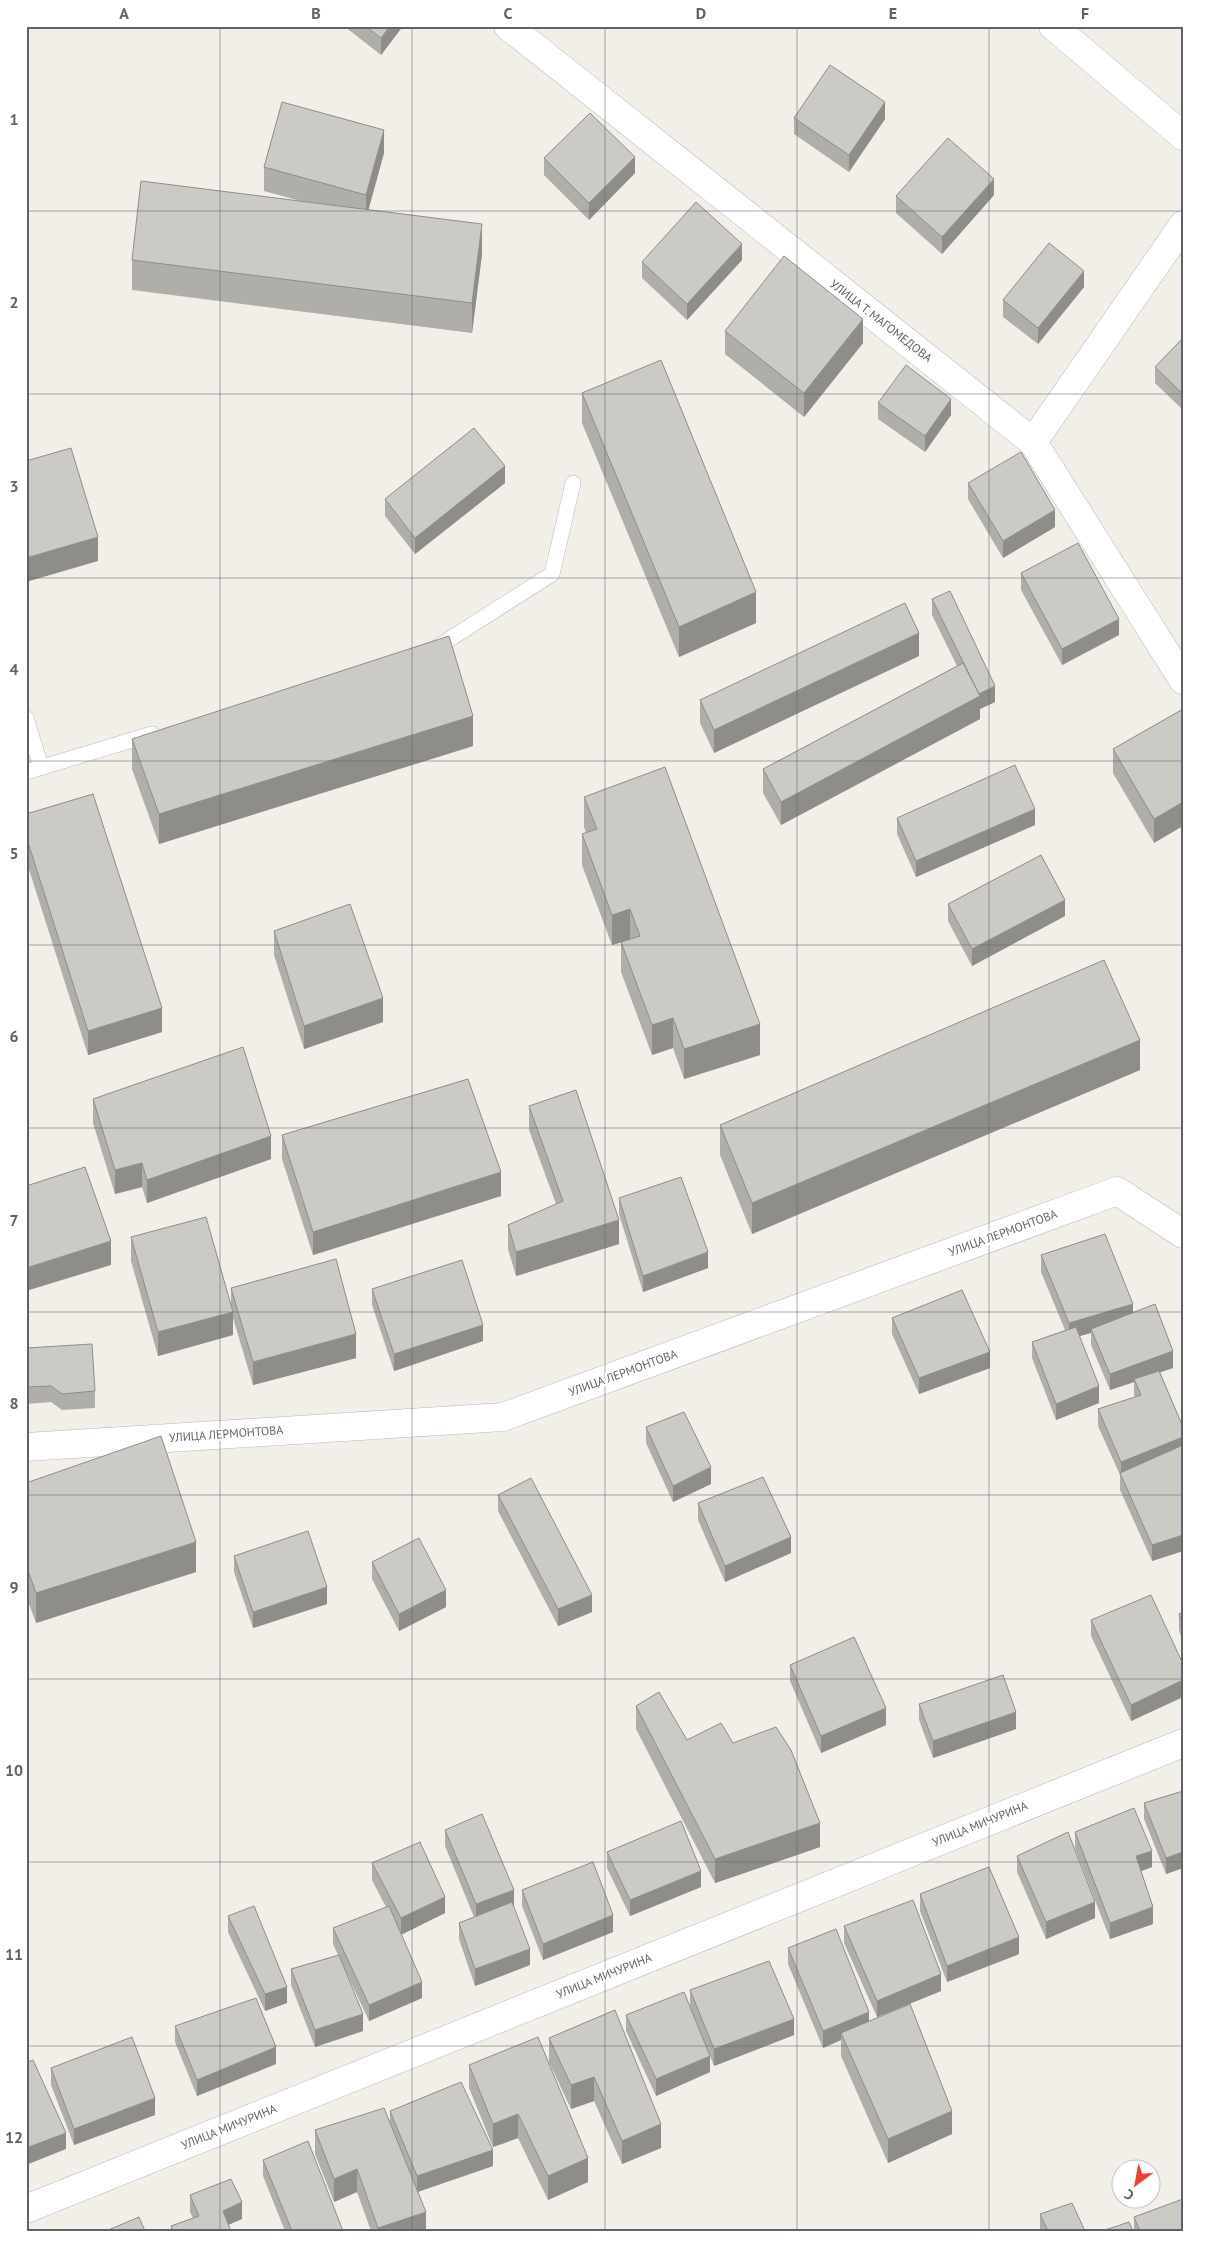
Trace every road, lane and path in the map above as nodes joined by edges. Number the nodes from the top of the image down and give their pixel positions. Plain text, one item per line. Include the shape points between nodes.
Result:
1 (508, 26) edge
2 (1053, 26) edge
3 (1183, 136) edge
4 (1183, 225) edge
5 (1033, 442) junction
6 (573, 484) dead end
7 (423, 656) edge
8 (1183, 680) edge
9 (26, 718) edge
10 (167, 730) edge
11 (33, 770) edge
12 (1183, 1234) edge
13 (26, 1447) edge
14 (1183, 1743) edge
15 (26, 2209) edge

1 - 5 street, УЛИЦА Т. МАГОМЕДОВА
2 - 3 street
4 - 5 street
5 - 8 street, УЛИЦА Т. МАГОМЕДОВА
6 - 7 lane via 552,574
9 - 11 lane
10 - 11 lane
12 - 13 street, УЛИЦА ЛЕРМОНТОВА via 1117,1191 503,1417
14 - 15 street, УЛИЦА МИЧУРИНА

